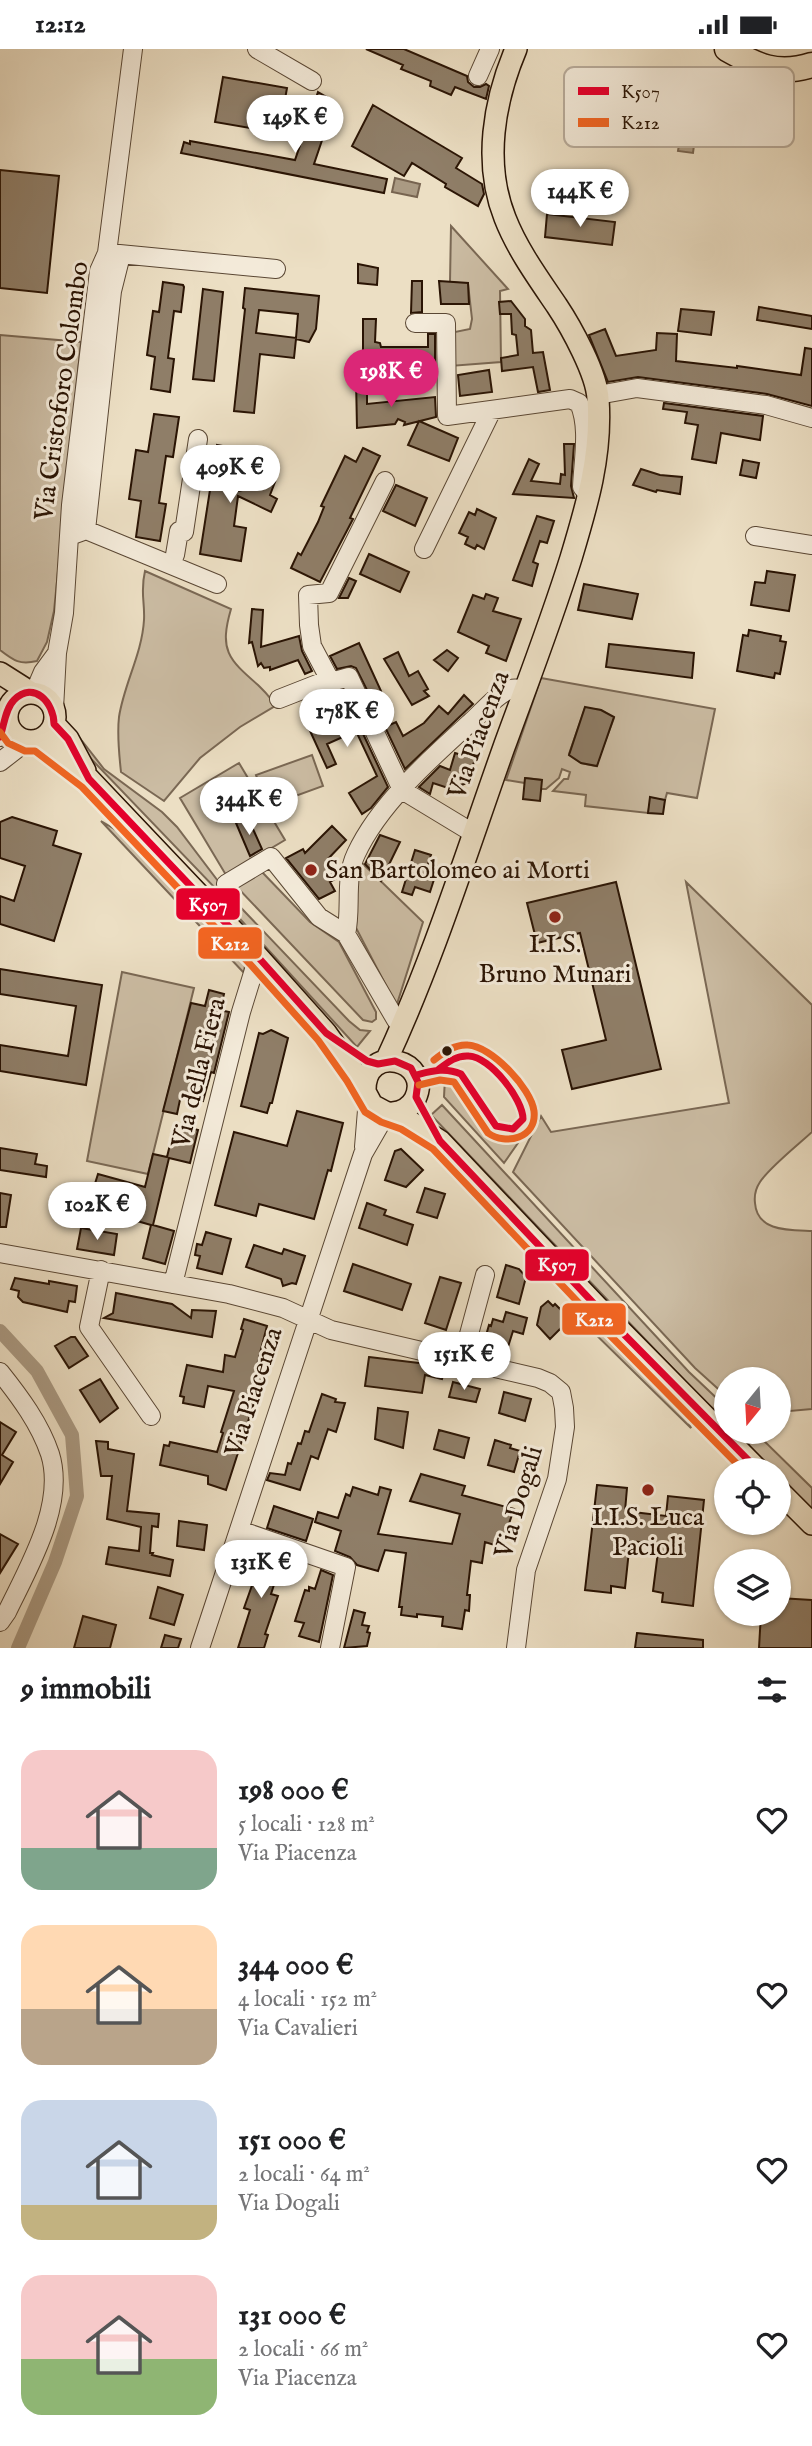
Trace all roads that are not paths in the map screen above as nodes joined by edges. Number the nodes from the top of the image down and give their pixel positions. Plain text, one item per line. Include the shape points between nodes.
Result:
1 (133, 49) edge
2 (257, 49) edge
3 (490, 49) edge
4 (516, 49) edge
5 (727, 49) edge
6 (812, 65) edge
7 (765, 67) edge
8 (794, 69) edge
9 (478, 76) dead end
10 (312, 81) dead end
11 (114, 254) junction
12 (276, 269) dead end
13 (415, 323) dead end
14 (598, 395) junction
15 (492, 410) junction
16 (812, 418) edge
17 (198, 439) dead end
18 (385, 481) dead end
19 (590, 495) junction
20 (86, 530) junction
21 (755, 536) dead end
22 (68, 537) junction
23 (812, 545) edge
24 (424, 549) dead end
25 (175, 555) dead end
26 (217, 584) dead end
27 (57, 653) junction
28 (0, 673) edge
29 (330, 679) junction
30 (524, 690) junction
31 (32, 693) junction
32 (279, 699) dead end
33 (4, 716) edge
34 (54, 717) junction
35 (32, 741) junction
36 (0, 762) edge
37 (89, 779) junction
38 (402, 790) junction
39 (473, 833) junction
40 (226, 884) dead end
41 (346, 934) junction
42 (258, 957) junction
43 (416, 993) junction
44 (402, 1024) junction
45 (326, 1033) junction
46 (382, 1062) junction
47 (411, 1068) junction
48 (367, 1095) junction
49 (416, 1097) junction
50 (393, 1113) junction
51 (440, 1141) junction
52 (363, 1154) junction
53 (0, 1253) edge
54 (101, 1270) junction
55 (485, 1275) dead end
56 (173, 1284) junction
57 (307, 1319) junction
58 (462, 1360) junction
59 (0, 1372) edge
60 (151, 1416) dead end
61 (746, 1458) edge
62 (791, 1502) edge
63 (812, 1524) edge
64 (239, 1530) junction
65 (0, 1622) edge
66 (200, 1648) edge
67 (330, 1648) edge
68 (516, 1648) edge

1 - 11 street, Via Cristoforo Colombo
2 - 10 street
3 - 9 street
4 - 14 main road, Via Piacenza via 504,78 493,129 497,194 521,250 575,333
5 - 7 highway
6 - 8 highway
11 - 12 street, Via Cristoforo Colombo
11 - 20 street, Via Cristoforo Colombo
11 - 22 street, Via Cristoforo Colombo via 99,271
13 - 15 street via 446,323 447,416
14 - 16 street via 637,388 766,405
14 - 19 main road, Via Piacenza via 599,439
15 - 19 street via 570,399 579,403 584,427 582,487
15 - 24 street
17 - 25 street via 184,532 179,531
18 - 29 street via 330,593 308,595 312,646
19 - 30 main road, Via Piacenza
20 - 22 street, Via Cristoforo Colombo
20 - 26 street, Via Cristoforo Colombo
21 - 23 street
22 - 27 street, Via Cristoforo Colombo
27 - 31 street, Via Cristoforo Colombo
27 - 34 street, Via Cristoforo Colombo
28 - 31 main road
29 - 32 street
29 - 38 street via 349,677
30 - 38 street via 509,689
30 - 39 main road, Via Piacenza
31 - 33 main road via 16,697
31 - 34 main road via 44,697
33 - 35 main road via 14,735
34 - 35 main road via 48,734
34 - 37 main road
35 - 36 street
35 - 37 main road
37 - 42 main road
38 - 39 street
38 - 41 street via 368,831 354,857
39 - 43 main road, Via Piacenza
40 - 41 street via 271,857 319,917
41 - 44 street
42 - 45 main road
42 - 56 street, Via della Fiera
43 - 44 main road, Via Piacenza
43 - 47 main road, Via Piacenza via 408,1046
44 - 46 main road, Via Piacenza
45 - 46 main road via 361,1058
45 - 48 main road
46 - 47 main road
46 - 48 main road via 367,1077
47 - 49 main road via 418,1082
48 - 50 main road via 378,1109
48 - 52 street, Via Piacenza
49 - 50 main road via 407,1108
49 - 51 main road
50 - 51 main road
50 - 52 street, Via Piacenza via 382,1121
51 - 61 main road
52 - 57 street, Via Piacenza
53 - 54 street, Via Dogali
54 - 56 street, Via Dogali
54 - 60 street via 89,1327
55 - 58 street
56 - 57 street, Via Dogali via 284,1307
57 - 58 street, Via Dogali via 331,1331
57 - 64 street, Via Piacenza
58 - 68 street, Via Dogali via 538,1378 561,1392 561,1459 526,1570
59 - 65 street via 36,1423 51,1456 53,1479 50,1511 38,1545
62 - 63 main road
64 - 66 street, Via Piacenza
64 - 67 street via 346,1567

